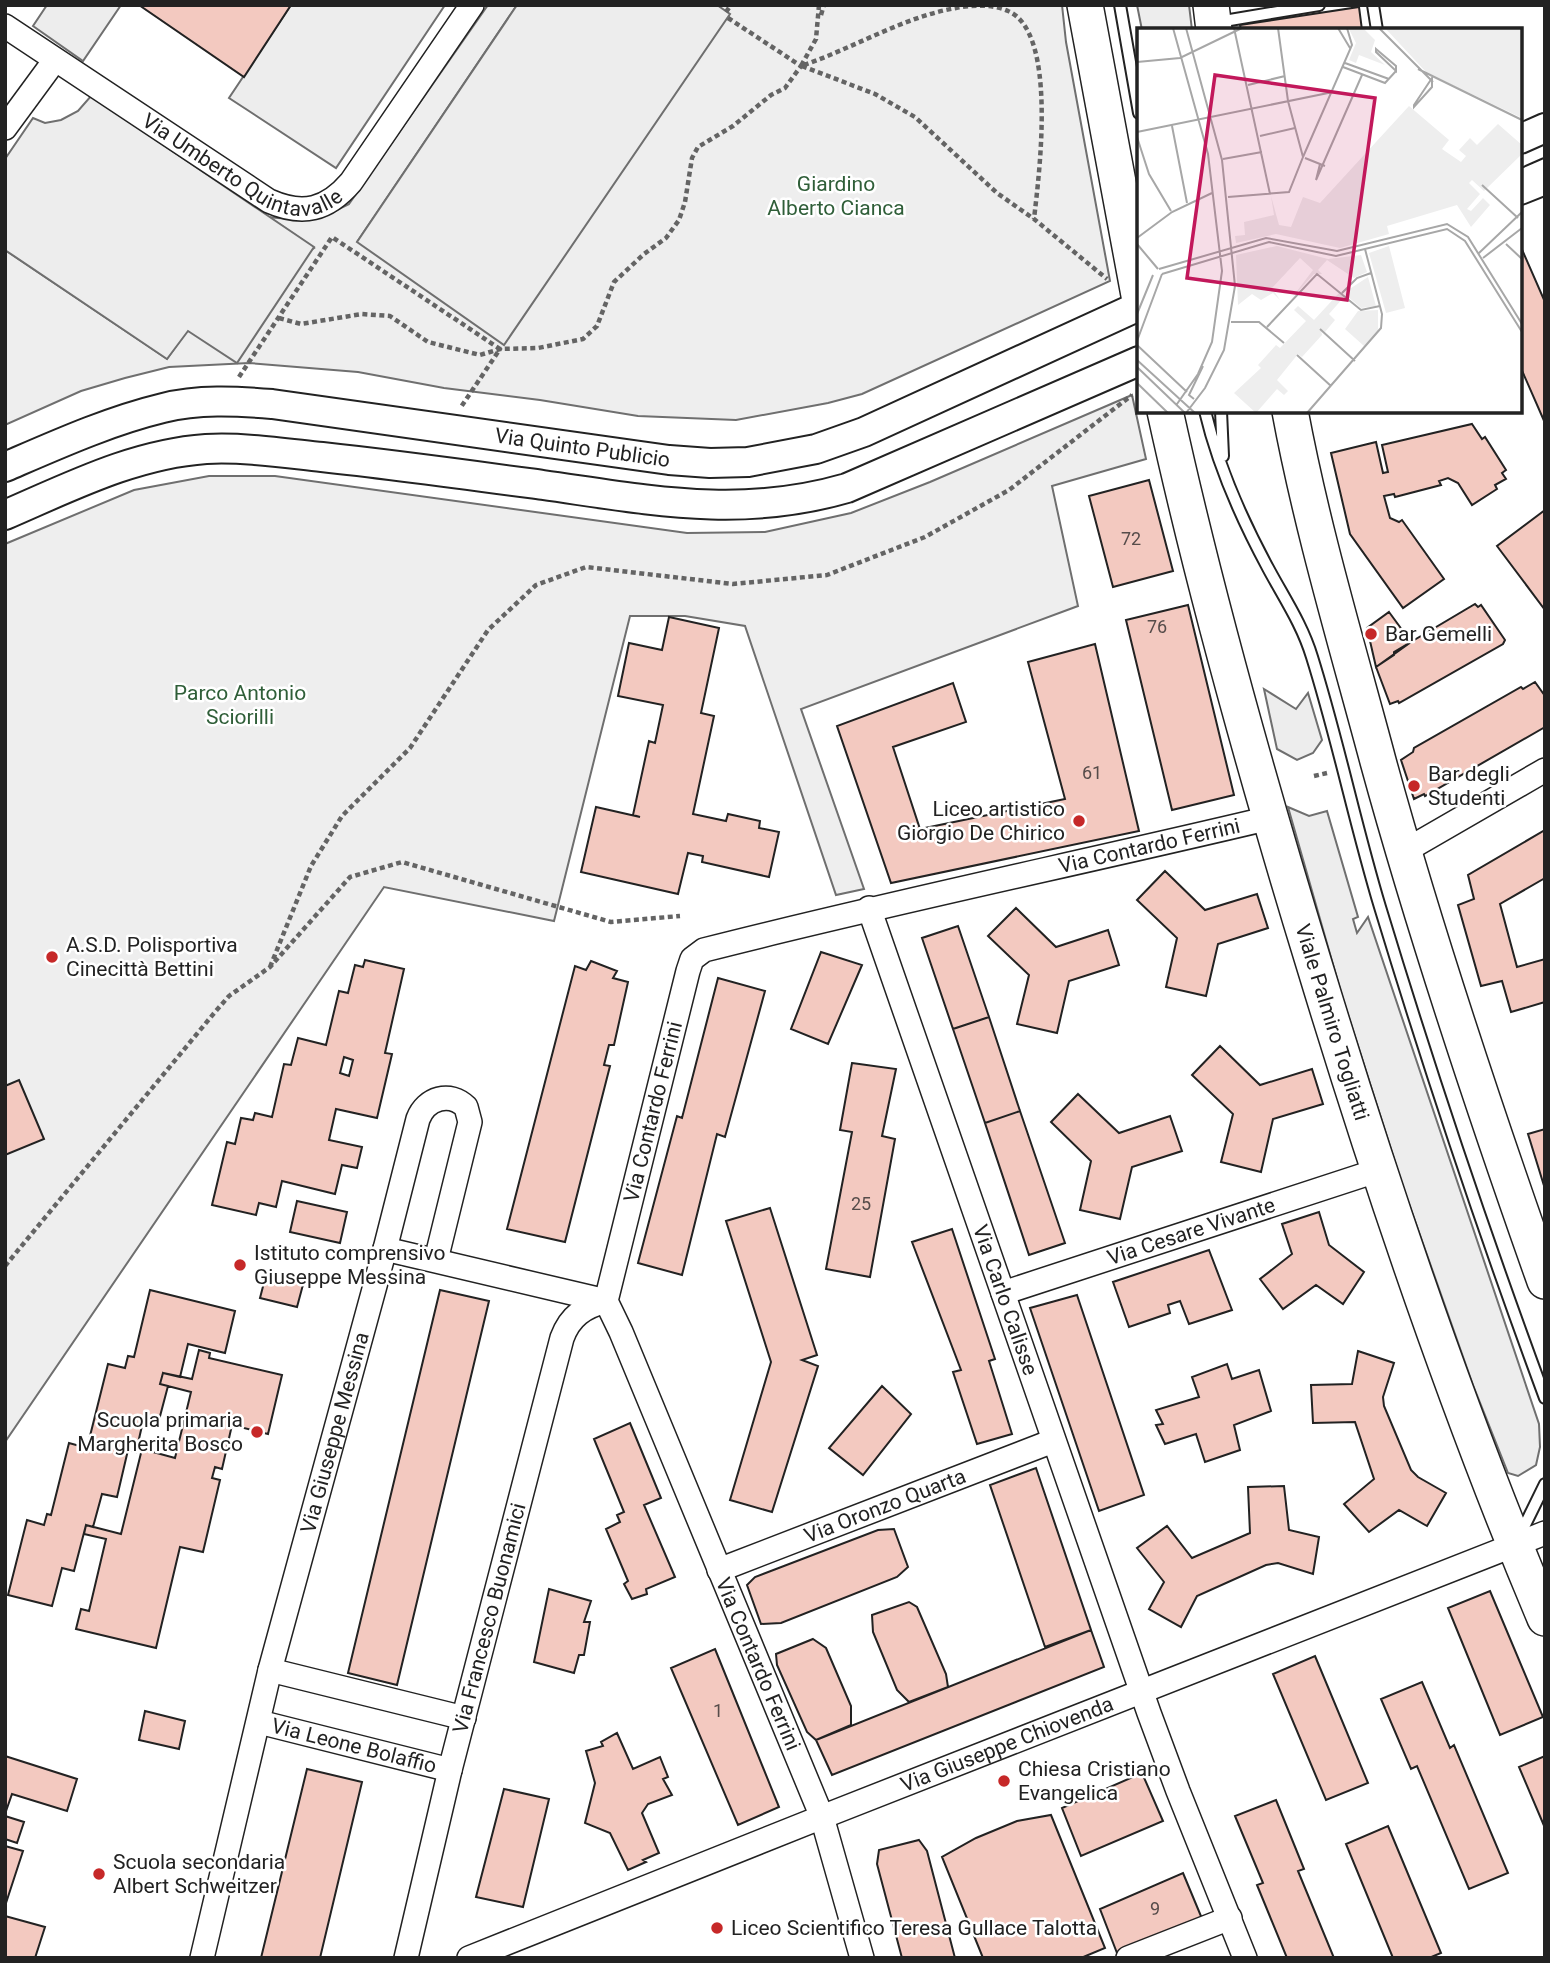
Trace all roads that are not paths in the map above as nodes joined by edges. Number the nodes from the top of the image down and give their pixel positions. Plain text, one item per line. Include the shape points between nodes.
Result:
1 (472, 5) edge
2 (1085, 5) edge
3 (1120, 5) edge
4 (1319, 5) edge
5 (1373, 5) edge
6 (1213, 19) edge
7 (5, 26) edge
8 (1377, 28) edge
9 (55, 60) junction
10 (1137, 102) edge
11 (5, 128) edge
12 (1545, 128) edge
13 (1522, 138) edge
14 (1545, 164) edge
15 (1522, 174) edge
16 (1545, 180) edge
17 (1522, 189) edge
18 (1126, 289) edge
19 (1137, 307) edge
20 (1137, 361) edge
21 (1165, 413) edge
22 (1206, 413) edge
23 (1221, 413) edge
24 (1290, 413) edge
25 (5, 467) edge
26 (1225, 473) junction
27 (5, 515) edge
28 (1545, 771) edge
29 (1270, 818) junction
30 (1403, 852) junction
31 (869, 908) junction
32 (1378, 1170) junction
33 (385, 1249) junction
34 (436, 1260) junction
35 (1545, 1281) edge
36 (1003, 1293) junction
37 (606, 1301) junction
38 (1545, 1398) edge
39 (1053, 1441) junction
40 (1545, 1484) edge
41 (1529, 1540) edge
42 (719, 1570) junction
43 (1545, 1618) edge
44 (271, 1670) junction
45 (1141, 1691) junction
46 (464, 1718) junction
47 (259, 1722) junction
48 (450, 1770) junction
49 (822, 1816) junction
50 (1230, 1918) junction
51 (202, 1958) edge
52 (406, 1958) edge
53 (469, 1958) edge
54 (862, 1958) edge
55 (1128, 1958) edge
56 (1245, 1958) edge

1 - 9 street, Via Umberto Quintavalle via 351,182 330,202 306,210 269,201
2 - 18 main road
3 - 10 lane
4 - 6 lane
5 - 8 lane
7 - 9 street, Via Umberto Quintavalle
9 - 11 street
12 - 13 street
14 - 15 lane
16 - 17 street
19 - 25 street, Via Quinto Publicio via 864,432 772,459 729,463 669,460 272,404 213,402 140,414
20 - 27 street, Via Quinto Publicio via 847,488 790,502 710,506 352,460 207,449 138,462
21 - 29 main road, Viale Palmiro Togliatti
22 - 26 lane
23 - 26 lane
24 - 30 main road via 1346,646
26 - 38 lane via 1240,515 1301,626 1312,656 1405,990
28 - 30 street
29 - 31 street, Via Contardo Ferrini
29 - 32 main road, Viale Palmiro Togliatti
30 - 35 main road
31 - 36 street, Via Carlo Calisse
31 - 37 street, Via Contardo Ferrini via 704,950 692,959
32 - 36 street, Via Cesare Vivante
32 - 41 main road, Viale Palmiro Togliatti via 1444,1358
33 - 34 street
33 - 34 street, Via Giuseppe Messina via 420,1112 435,1100 452,1099 466,1107 470,1122
33 - 44 street, Via Giuseppe Messina
34 - 37 street
36 - 39 street, Via Carlo Calisse
37 - 42 street, Via Contardo Ferrini
37 - 46 street, Via Francesco Buonamici via 575,1316 562,1338
39 - 42 street, Via Oronzo Quarta
39 - 45 street, Via Carlo Calisse
40 - 41 lane
41 - 43 main road, Viale Palmiro Togliatti
41 - 45 street, Via Giuseppe Chiovenda
42 - 49 street, Via Contardo Ferrini
44 - 46 street
44 - 47 street, Via Giuseppe Messina
45 - 49 street, Via Giuseppe Chiovenda
45 - 50 street, Via Carlo Calisse
46 - 48 street, Via Francesco Buonamici
47 - 48 street, Via Leone Bolaffio
47 - 51 street, Via Giuseppe Messina
48 - 52 street, Via Francesco Buonamici
49 - 53 street, Via Giuseppe Chiovenda
49 - 54 street, Via Contardo Ferrini
50 - 55 street
50 - 56 street, Via Carlo Calisse

